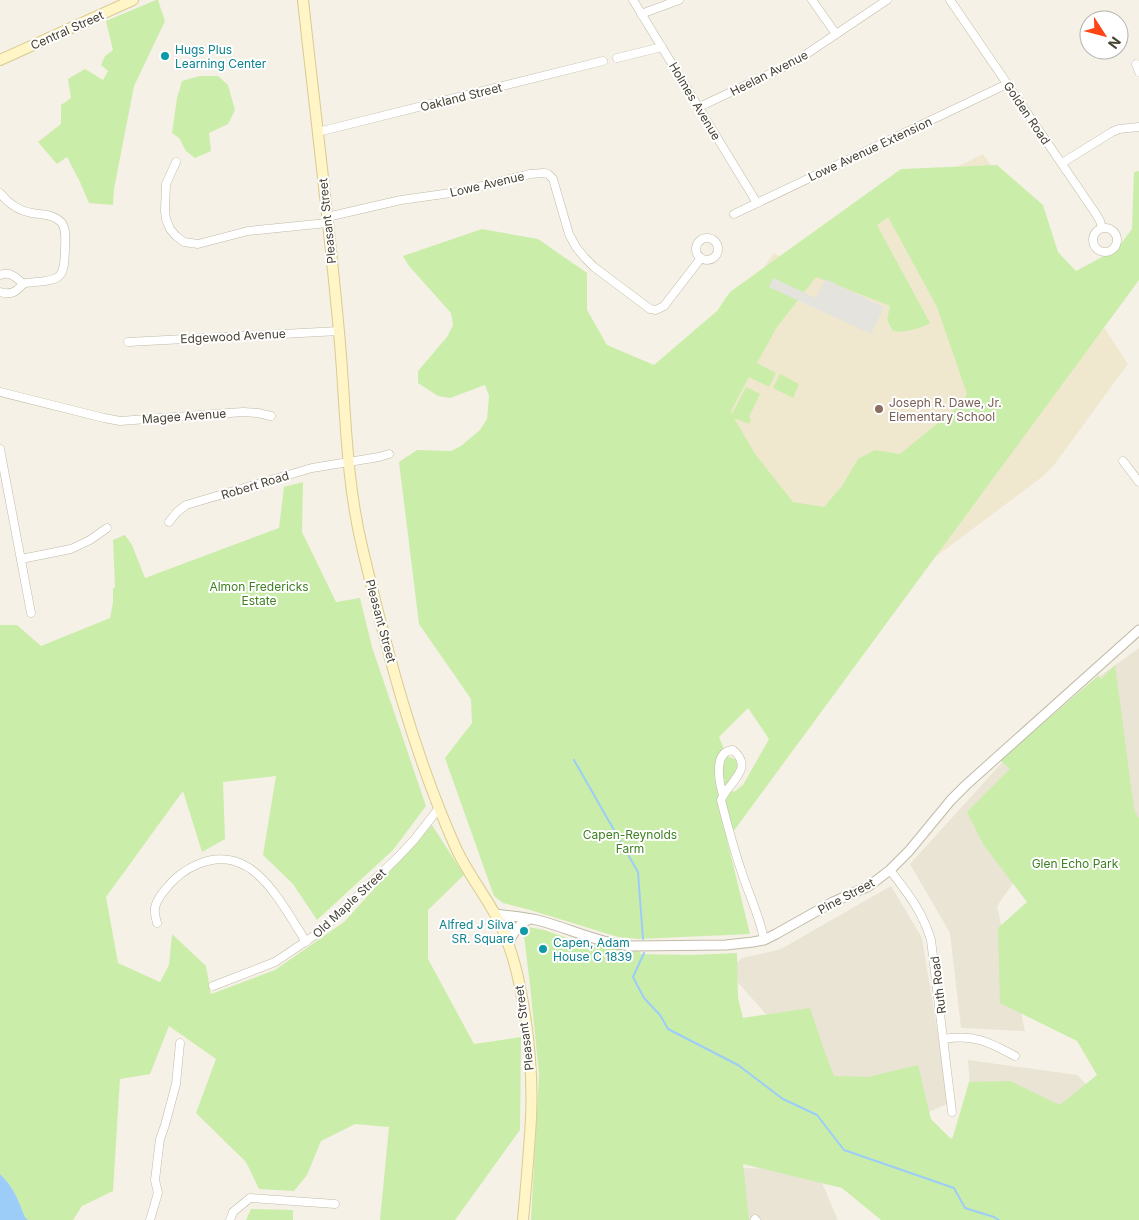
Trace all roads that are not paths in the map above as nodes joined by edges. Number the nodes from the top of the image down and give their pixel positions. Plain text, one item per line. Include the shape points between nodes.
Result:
1 (133, 0) edge
2 (303, 0) edge
3 (633, 0) edge
4 (679, 0) edge
5 (812, 0) edge
6 (887, 0) edge
7 (950, 0) edge
8 (642, 14) junction
9 (836, 34) junction
10 (662, 46) junction
11 (617, 58) dead end
12 (0, 60) edge
13 (604, 61) dead end
14 (1136, 64) dead end
15 (1139, 72) edge
16 (1007, 84) junction
17 (699, 107) junction
18 (1139, 127) edge
19 (318, 132) junction
20 (176, 162) dead end
21 (1062, 163) junction
22 (0, 193) edge
23 (757, 202) junction
24 (734, 214) dead end
25 (327, 220) junction
26 (1102, 228) dead end
27 (702, 258) dead end
28 (0, 275) edge
29 (24, 284) junction
30 (0, 292) edge
31 (339, 331) junction
32 (128, 342) dead end
33 (0, 392) edge
34 (272, 416) dead end
35 (0, 449) edge
36 (390, 454) dead end
37 (1123, 461) dead end
38 (348, 462) junction
39 (1139, 482) edge
40 (169, 522) dead end
41 (107, 528) dead end
42 (21, 559) junction
43 (31, 613) dead end
44 (1139, 630) edge
45 (723, 795) junction
46 (439, 808) junction
47 (890, 870) junction
48 (495, 914) junction
49 (529, 919) junction
50 (157, 923) dead end
51 (764, 940) junction
52 (306, 942) junction
53 (508, 945) junction
54 (213, 986) dead end
55 (944, 1039) junction
56 (180, 1043) dead end
57 (1015, 1056) dead end
58 (952, 1112) dead end
59 (335, 1204) dead end
60 (150, 1220) edge
61 (230, 1220) edge
62 (523, 1220) edge

1 - 12 main road, Central Street
2 - 19 main road, Pleasant Street
3 - 8 street, Holmes Avenue
4 - 8 street
5 - 9 street
6 - 9 street, Heelan Avenue
7 - 16 street, Golden Road
8 - 10 street, Holmes Avenue
9 - 17 street, Heelan Avenue via 793,63
10 - 11 street
10 - 17 street, Holmes Avenue
13 - 19 street, Oakland Street
14 - 15 street
16 - 21 street, Golden Road
16 - 23 street, Lowe Avenue Extension
17 - 23 street, Holmes Avenue
18 - 21 street via 1112,132
19 - 25 main road, Pleasant Street
20 - 25 street via 166,184 165,212 170,229 184,242 198,244 248,231
21 - 26 street, Golden Road via 1099,218
22 - 29 street via 10,204 56,218 65,228 62,272 56,278
23 - 24 street, Lowe Avenue Extension
25 - 27 street, Lowe Avenue via 401,200 458,192 540,173 548,174 555,182 569,234 580,254 650,309 664,306
25 - 31 main road, Pleasant Street
28 - 29 street via 10,274
29 - 30 street via 13,292
31 - 32 street, Edgewood Avenue
31 - 38 main road, Pleasant Street
33 - 34 street, Magee Avenue via 112,420 242,412
35 - 42 street
36 - 38 street, Robert Road
37 - 39 street
38 - 40 street, Robert Road via 312,468 186,505
38 - 46 main road, Pleasant Street via 355,516 386,642 401,698
41 - 42 street via 71,549
42 - 43 street
44 - 47 street, Pine Street via 966,785
45 - 45 street via 719,764 724,753 732,750 742,760 742,765
45 - 51 street via 721,800 729,833
46 - 48 main road, Pleasant Street via 456,848
46 - 52 street, Old Maple Street via 398,857
47 - 51 street, Pine Street via 869,886
47 - 55 street, Ruth Road via 920,912 932,940
48 - 49 street, Pine Street
48 - 53 main road, Pleasant Street
49 - 51 street, Pine Street via 618,945 726,945
49 - 53 street via 515,930
50 - 52 street via 156,902 178,876 207,861 231,860 250,868 268,884
52 - 54 street, Old Maple Street via 275,962
53 - 62 main road, Pleasant Street via 525,1014 530,1078 531,1118
55 - 57 street via 970,1037
55 - 58 street, Ruth Road
56 - 60 street via 176,1084 160,1139 155,1180 158,1193
59 - 61 street via 250,1198 233,1212

